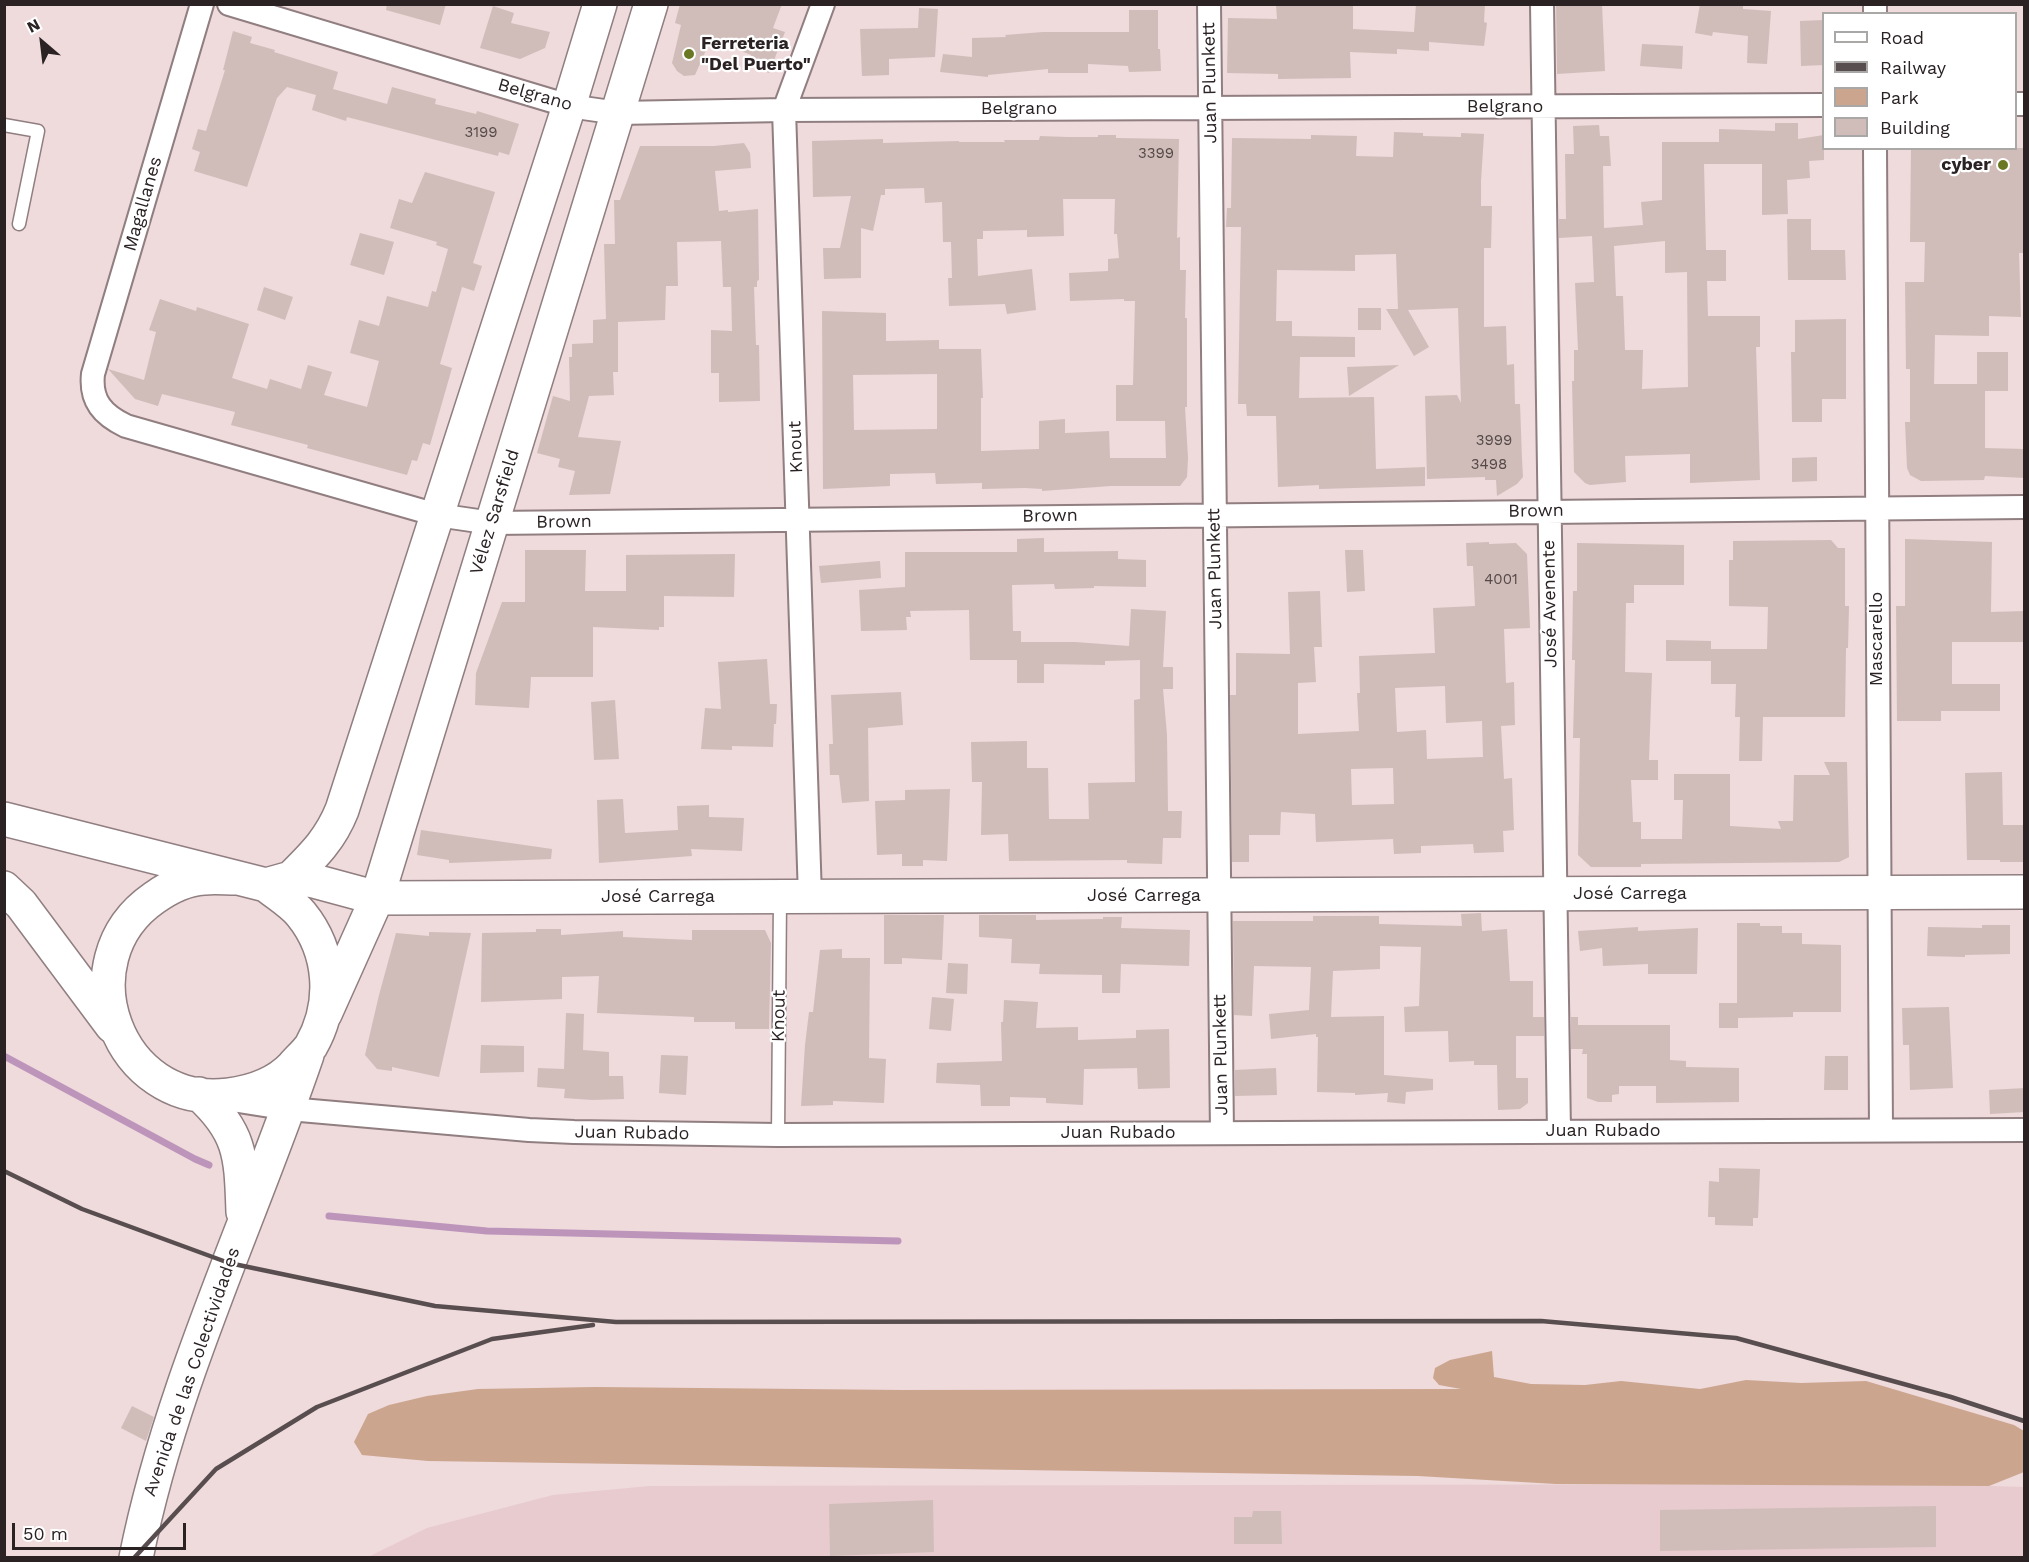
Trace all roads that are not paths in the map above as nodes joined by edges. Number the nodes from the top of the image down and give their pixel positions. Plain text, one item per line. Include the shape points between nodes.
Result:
1 (202, 4) edge
2 (229, 4) edge
3 (600, 4) edge
4 (651, 4) edge
5 (823, 4) edge
6 (1209, 4) edge
7 (1542, 4) edge
8 (1822, 105) edge
9 (569, 106) junction
10 (1543, 106) junction
11 (1210, 108) junction
12 (784, 110) junction
13 (618, 113) junction
14 (4, 125) edge
15 (1875, 150) edge
16 (19, 224) dead end
17 (97, 403) joint
18 (2025, 507) edge
19 (1877, 508) junction
20 (1548, 511) junction
21 (437, 515) junction
22 (1214, 515) junction
23 (798, 519) junction
24 (492, 524) junction
25 (4, 819) edge
26 (264, 880) junction
27 (4, 888) edge
28 (2025, 892) edge
29 (1879, 893) junction
30 (1554, 894) junction
31 (1218, 895) junction
32 (795, 897) junction
33 (377, 898) junction
34 (325, 1014) junction
35 (116, 1031) junction
36 (310, 1047) junction
37 (206, 1096) junction
38 (289, 1109) junction
39 (1881, 1130) junction
40 (2025, 1130) edge
41 (1559, 1132) junction
42 (1222, 1133) junction
43 (778, 1135) junction
44 (243, 1223) junction
45 (136, 1557) edge

1 - 17 street, Magallanes via 93,374
2 - 9 street, Belgrano
3 - 9 main road
4 - 13 main road, Vélez Sarsfield
5 - 12 street, Knout
6 - 11 street, Juan Plunkett
7 - 10 street, José Avenente
8 - 10 street, Belgrano
9 - 13 street, Belgrano
9 - 21 main road
10 - 11 street, Belgrano
10 - 20 street, José Avenente
11 - 12 street, Belgrano
11 - 22 street, Juan Plunkett
12 - 13 street, Belgrano
12 - 23 street, Knout
13 - 24 main road, Vélez Sarsfield
14 - 16 lane via 38,131
15 - 19 street, Mascarello
17 - 21 street, Brown via 107,416 126,426
18 - 19 street, Brown
19 - 20 street, Brown
19 - 29 street, Mascarello
20 - 22 street, Brown
20 - 30 street, José Avenente
21 - 24 street, Brown
21 - 26 main road via 334,829 324,845
22 - 23 street, Brown
22 - 31 street, Juan Plunkett
23 - 24 street, Brown
23 - 32 street, Knout
24 - 33 main road, Vélez Sarsfield
25 - 26 main road
26 - 33 main road, José Carrega via 326,884
26 - 34 main road via 301,913 320,943 328,978
26 - 35 main road via 202,878 170,887 142,906 121,933 110,965 108,998
27 - 35 main road via 21,904
28 - 29 main road, José Carrega
29 - 30 main road, José Carrega
29 - 39 street, Mascarello
30 - 31 main road, José Carrega
30 - 41 street, José Avenente
31 - 32 main road, José Carrega
31 - 42 street, Juan Plunkett
32 - 33 main road, José Carrega
32 - 43 lane, Knout
33 - 34 main road, Vélez Sarsfield
34 - 36 main road, Vélez Sarsfield
35 - 37 main road via 134,1059 156,1079 183,1092
36 - 37 main road via 284,1075 250,1092
36 - 38 main road
37 - 38 street, Juan Rubado
37 - 44 main road via 233,1135 242,1168
38 - 43 street, Juan Rubado via 563,1132
38 - 44 main road, Avenida de las Colectividades
39 - 40 street, Juan Rubado
39 - 41 street, Juan Rubado
41 - 42 street, Juan Rubado
42 - 43 street, Juan Rubado
44 - 45 main road, Avenida de las Colectividades via 171,1423 145,1509

